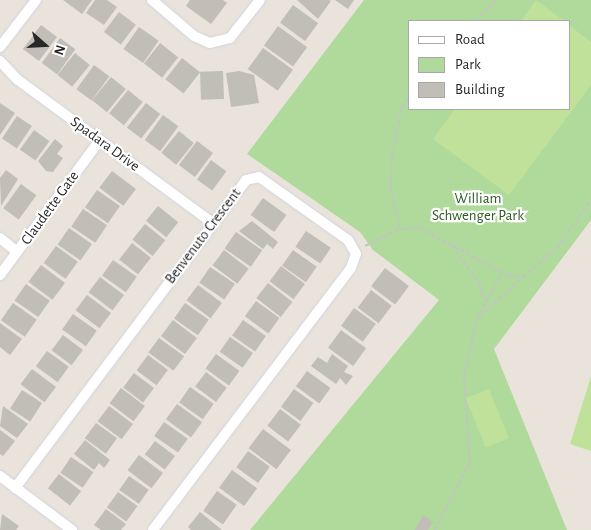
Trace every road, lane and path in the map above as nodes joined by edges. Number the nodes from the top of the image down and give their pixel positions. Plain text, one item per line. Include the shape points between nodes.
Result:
1 (36, 0) edge
2 (152, 0) edge
3 (260, 0) edge
4 (497, 0) edge
5 (477, 20) edge
6 (0, 47) edge
7 (0, 61) edge
8 (408, 98) edge
9 (100, 140) junction
10 (591, 200) edge
11 (213, 223) junction
12 (400, 229) junction
13 (0, 238) edge
14 (450, 243) junction
15 (17, 252) junction
16 (356, 254) junction
17 (502, 272) junction
18 (0, 275) edge
19 (523, 277) junction
20 (485, 303) junction
21 (477, 319) junction
22 (0, 476) edge
23 (15, 488) junction
24 (72, 530) edge
25 (153, 530) edge
26 (435, 530) edge

1 - 6 street
2 - 3 street via 194,36 210,43 230,38
4 - 5 path
7 - 9 street, Spadara Drive via 18,80
8 - 12 path via 402,107 392,156 390,186
9 - 11 street, Spadara Drive
9 - 15 street, Claudette Gate
10 - 19 path via 557,248
11 - 16 street, Benvenuto Crescent via 246,180 259,177 348,240
11 - 23 street, Benvenuto Crescent
12 - 14 path via 420,228
12 - 16 path
13 - 15 street
14 - 17 path
14 - 20 path via 479,283
15 - 18 street, Claudette Gate
16 - 25 street via 351,268
17 - 19 path
17 - 20 path
19 - 21 path
20 - 21 path
21 - 26 path via 462,396 470,462
22 - 23 street
23 - 24 street

